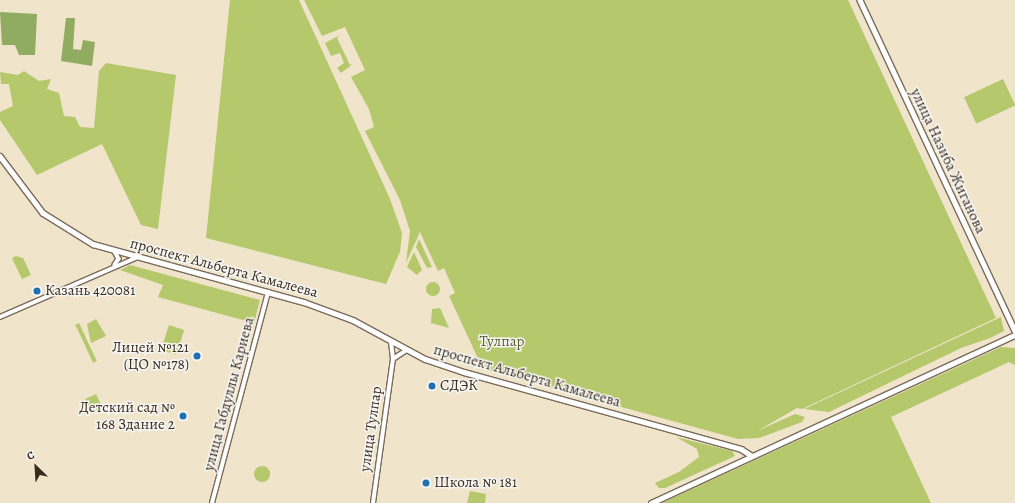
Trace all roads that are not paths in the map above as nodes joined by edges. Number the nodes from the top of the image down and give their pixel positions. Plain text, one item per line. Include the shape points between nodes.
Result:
1 (860, 0) edge
2 (0, 156) edge
3 (114, 250) junction
4 (138, 257) junction
5 (110, 268) junction
6 (268, 292) junction
7 (0, 318) edge
8 (1015, 331) edge
9 (1015, 335) edge
10 (391, 342) junction
11 (407, 350) junction
12 (393, 359) junction
13 (752, 456) junction
14 (212, 503) edge
15 (373, 503) edge
16 (650, 503) edge

1 - 8 main road, улица Назиба Жиганова
2 - 3 main road, проспект Альберта Камалеева via 43,214 68,231
3 - 4 main road, проспект Альберта Камалеева
3 - 5 street via 119,261
4 - 5 street
4 - 6 main road, проспект Альберта Камалеева
5 - 7 street
6 - 10 main road, проспект Альберта Камалеева via 332,311
6 - 14 street, улица Габдуллы Кариева
9 - 13 main road
10 - 11 main road, проспект Альберта Камалеева
10 - 12 street, улица Тулпар
11 - 12 street
11 - 13 main road, проспект Альберта Камалеева via 464,372 741,449
12 - 15 street, улица Тулпар
13 - 16 main road

